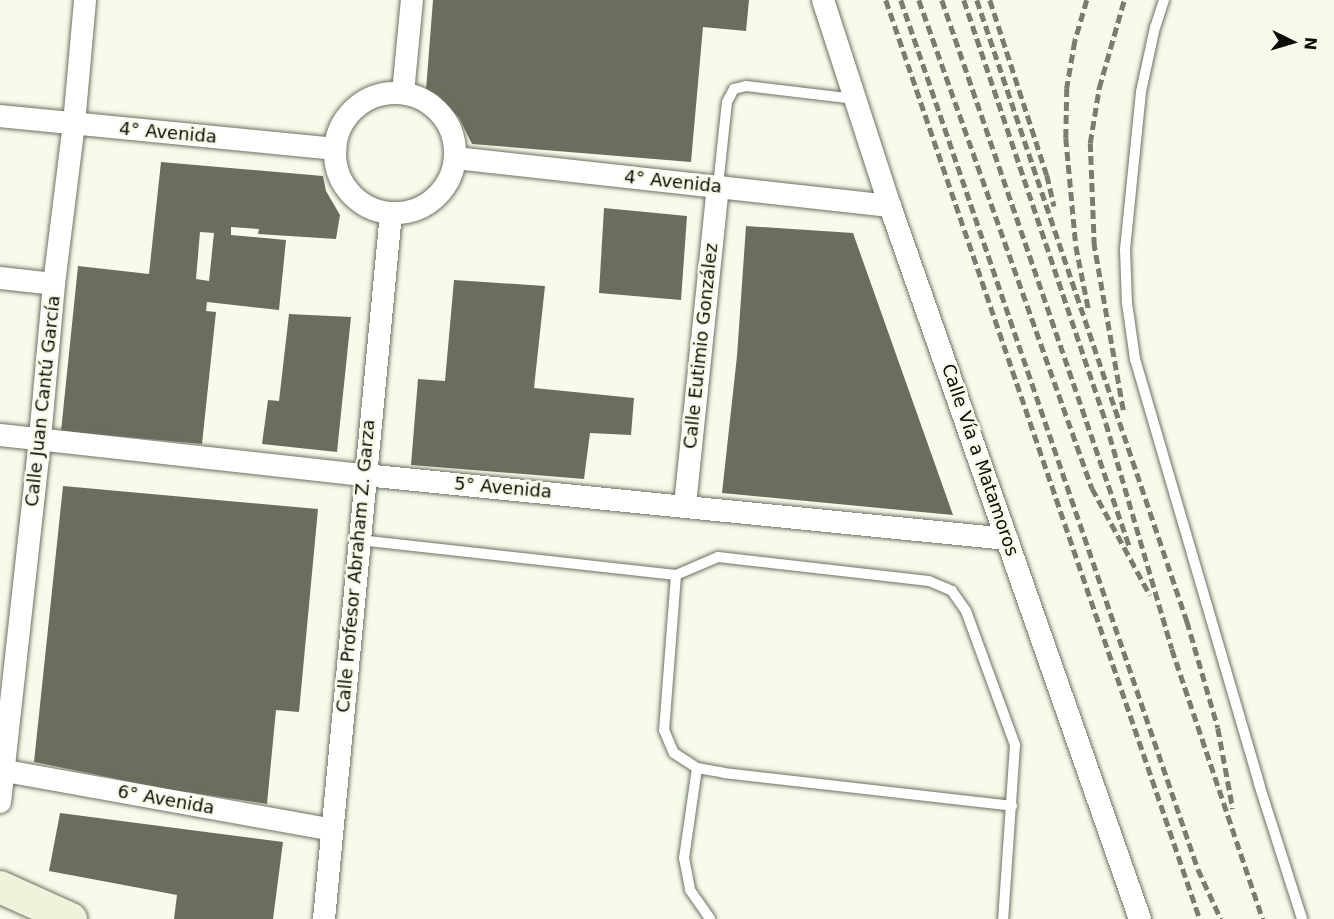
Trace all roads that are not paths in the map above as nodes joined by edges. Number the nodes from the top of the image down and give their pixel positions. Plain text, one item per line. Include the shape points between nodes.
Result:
1 (85, 0) edge
2 (412, 0) edge
3 (823, 0) edge
4 (1164, 0) edge
5 (403, 93) junction
6 (856, 99) junction
7 (0, 116) edge
8 (74, 124) junction
9 (335, 149) junction
10 (455, 158) junction
11 (718, 186) junction
12 (890, 206) junction
13 (391, 213) junction
14 (0, 278) edge
15 (54, 284) junction
16 (0, 435) edge
17 (40, 438) junction
18 (364, 475) junction
19 (685, 505) junction
20 (1007, 539) junction
21 (359, 540) junction
22 (676, 575) junction
23 (696, 768) junction
24 (2, 771) edge
25 (0, 802) edge
26 (1012, 806) junction
27 (332, 830) junction
28 (0, 887) edge
29 (71, 919) edge
30 (324, 919) edge
31 (710, 919) edge
32 (1003, 919) edge
33 (1140, 919) edge
34 (1302, 919) edge

1 - 8 street, Calle Juan Cantú García
2 - 5 street
3 - 6 street, Calle Vía a Matamoros
4 - 34 lane via 1141,92 1126,237 1127,303 1135,359
5 - 9 street via 365,101 350,113
5 - 10 street via 424,100 441,113 452,132
6 - 11 lane via 746,86 734,89 727,102
6 - 12 street, Calle Vía a Matamoros
7 - 8 street, 4° Avenida
8 - 9 street, 4° Avenida
8 - 15 street, Calle Juan Cantú García
9 - 13 street via 344,185 372,209
10 - 11 street, 4° Avenida
10 - 13 street via 452,173 428,204
11 - 12 street, 4° Avenida
11 - 19 street, Calle Eutimio González
12 - 20 street, Calle Vía a Matamoros
13 - 18 street, Calle Profesor Abraham Z. Garza
14 - 15 street
15 - 17 street, Calle Juan Cantú García
16 - 17 street, 5° Avenida
17 - 18 street, 5° Avenida
17 - 24 street, Calle Juan Cantú García
18 - 19 street, 5° Avenida
18 - 21 street, Calle Profesor Abraham Z. Garza
19 - 20 street, 5° Avenida
20 - 33 street, Calle Vía a Matamoros
21 - 22 lane
21 - 27 street, Calle Profesor Abraham Z. Garza
22 - 23 lane via 664,730 674,753
22 - 26 lane via 718,557 929,580 952,591 966,611 1016,745
23 - 26 lane
23 - 31 lane via 684,858 690,890
24 - 25 street, Calle Juan Cantú García
24 - 27 street, 6° Avenida
26 - 32 lane
27 - 30 street, Calle Profesor Abraham Z. Garza
28 - 29 street

